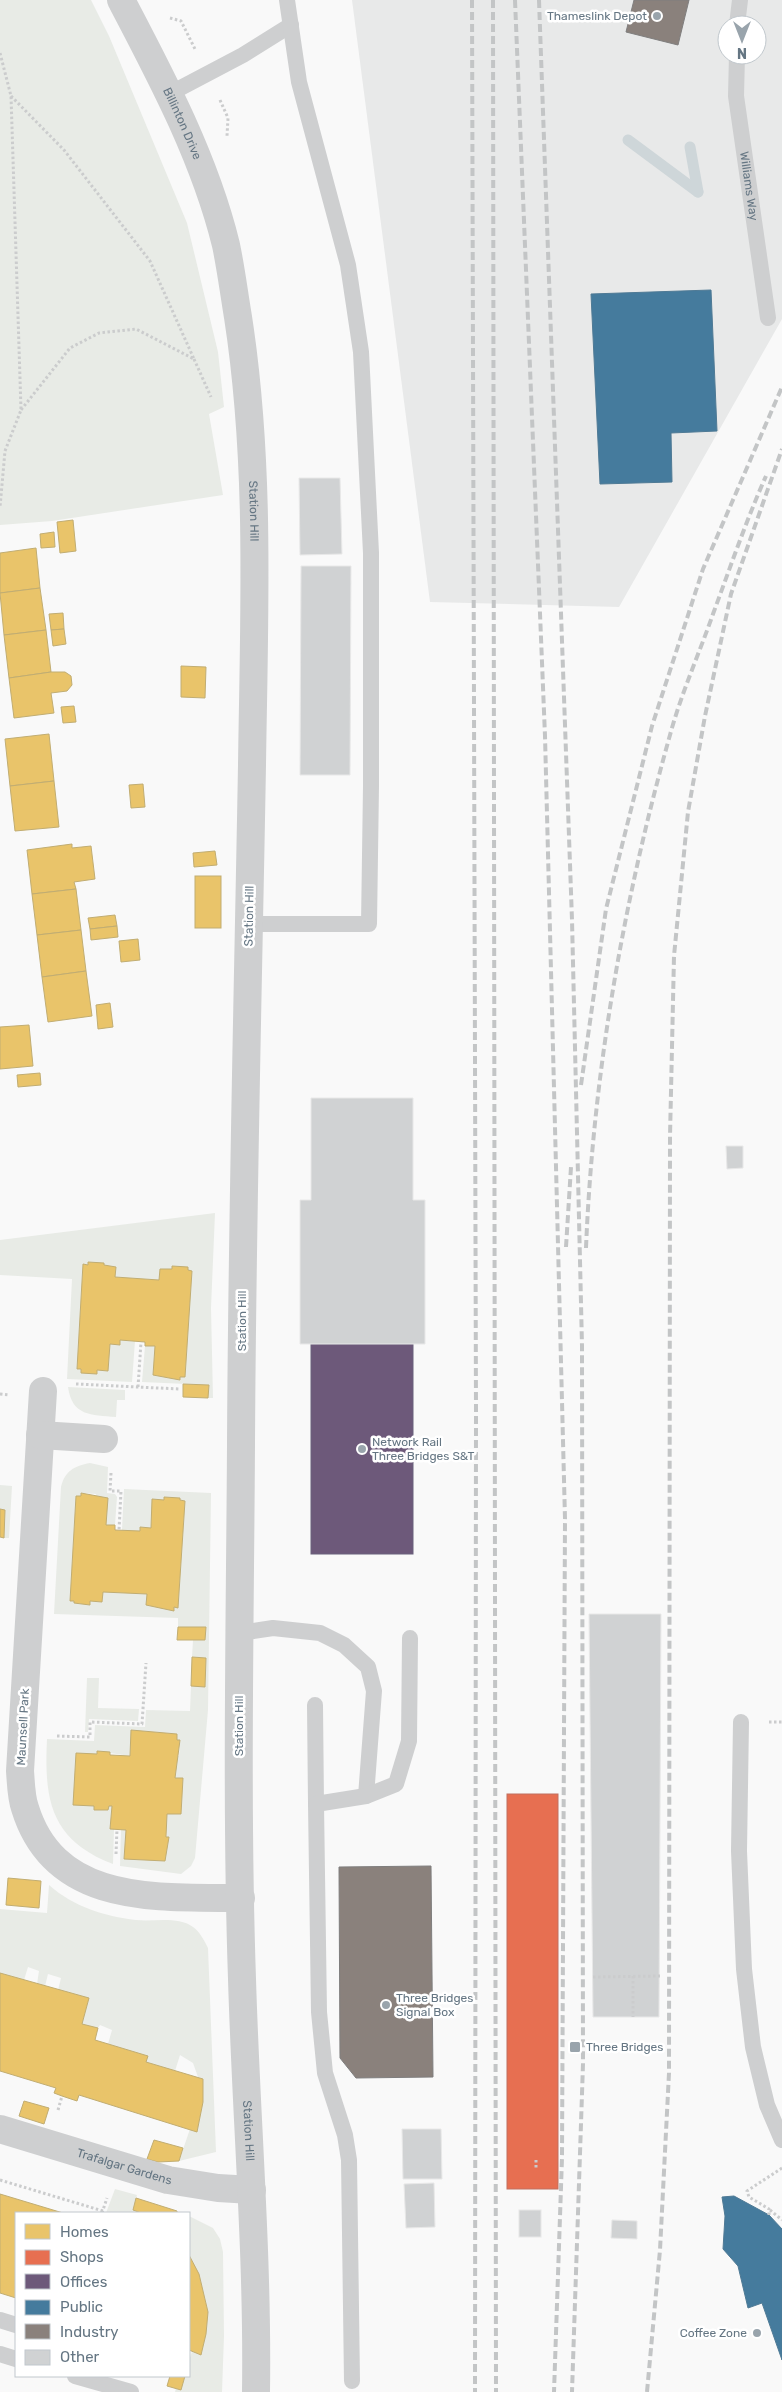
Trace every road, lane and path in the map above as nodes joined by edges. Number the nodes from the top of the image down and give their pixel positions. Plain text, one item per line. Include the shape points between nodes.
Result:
1 (121, 0) edge
2 (287, 0) edge
3 (740, 0) edge
4 (738, 15) edge
5 (291, 25) junction
6 (0, 53) edge
7 (737, 65) edge
8 (169, 94) junction
9 (10, 96) junction
10 (227, 252) joint
11 (768, 318) dead end
12 (21, 410) junction
13 (0, 507) edge
14 (249, 924) junction
15 (141, 1342) dead end
16 (71, 1384) dead end
17 (138, 1387) junction
18 (179, 1388) dead end
19 (43, 1391) dead end
20 (40, 1435) junction
21 (104, 1439) dead end
22 (111, 1465) dead end
23 (119, 1530) dead end
24 (240, 1633) junction
25 (410, 1638) dead end
26 (146, 1663) dead end
27 (314, 1705) dead end
28 (741, 1722) dead end
29 (771, 1722) dead end
30 (782, 1722) edge
31 (22, 1735) junction
32 (366, 1796) junction
33 (316, 1804) junction
34 (241, 1898) junction
35 (632, 1976) junction
36 (660, 1976) dead end
37 (593, 1977) dead end
38 (633, 2017) dead end
39 (0, 2129) edge
40 (782, 2140) edge
41 (536, 2160) dead end
42 (536, 2170) dead end
43 (776, 2174) dead end
44 (0, 2180) edge
45 (252, 2190) junction
46 (769, 2209) junction
47 (103, 2211) dead end
48 (768, 2215) dead end
49 (782, 2220) edge
50 (0, 2320) edge
51 (15, 2325) edge
52 (0, 2354) edge
53 (15, 2359) edge
54 (78, 2377) edge
55 (352, 2381) dead end
56 (131, 2392) edge
57 (256, 2392) edge

1 - 8 street, Billinton Drive
2 - 5 lane
3 - 4 lane
5 - 8 lane
5 - 14 lane via 299,82 348,265 361,352 372,553 369,924
6 - 9 path
7 - 11 lane, Williams Way via 736,96
8 - 10 street, Billinton Drive via 201,167
9 - 12 path
9 - 12 path via 64,150 150,261 194,359 136,329 99,333 70,348
10 - 14 street, Station Hill via 244,357 255,503
12 - 13 path via 5,451
14 - 24 street, Station Hill
15 - 17 path
16 - 17 path
17 - 18 path
19 - 20 street, Maunsell Park
20 - 21 street
20 - 31 street, Maunsell Park
22 - 23 path via 110,1491 121,1491
24 - 32 lane via 273,1628 320,1633 344,1645 368,1667 374,1691
24 - 34 street, Station Hill
25 - 32 lane via 409,1741 396,1784
26 - 31 path via 142,1724 90,1722 90,1738
27 - 33 lane
28 - 40 lane via 739,1851 744,1968 753,2047 767,2105
29 - 30 path
31 - 34 street, Maunsell Park via 20,1771 24,1807 34,1832 63,1868 87,1883 122,1891 176,1898
32 - 33 lane
33 - 55 lane via 319,2012 325,2073 345,2134 349,2160
34 - 45 street, Station Hill
35 - 36 path
35 - 37 path
35 - 38 path
39 - 45 street, Trafalgar Gardens via 168,2180
41 - 42 path
43 - 46 path via 747,2190 749,2197
44 - 47 path
45 - 57 street, Station Hill
46 - 48 path
46 - 49 path
50 - 51 lane
52 - 53 lane
54 - 56 lane

